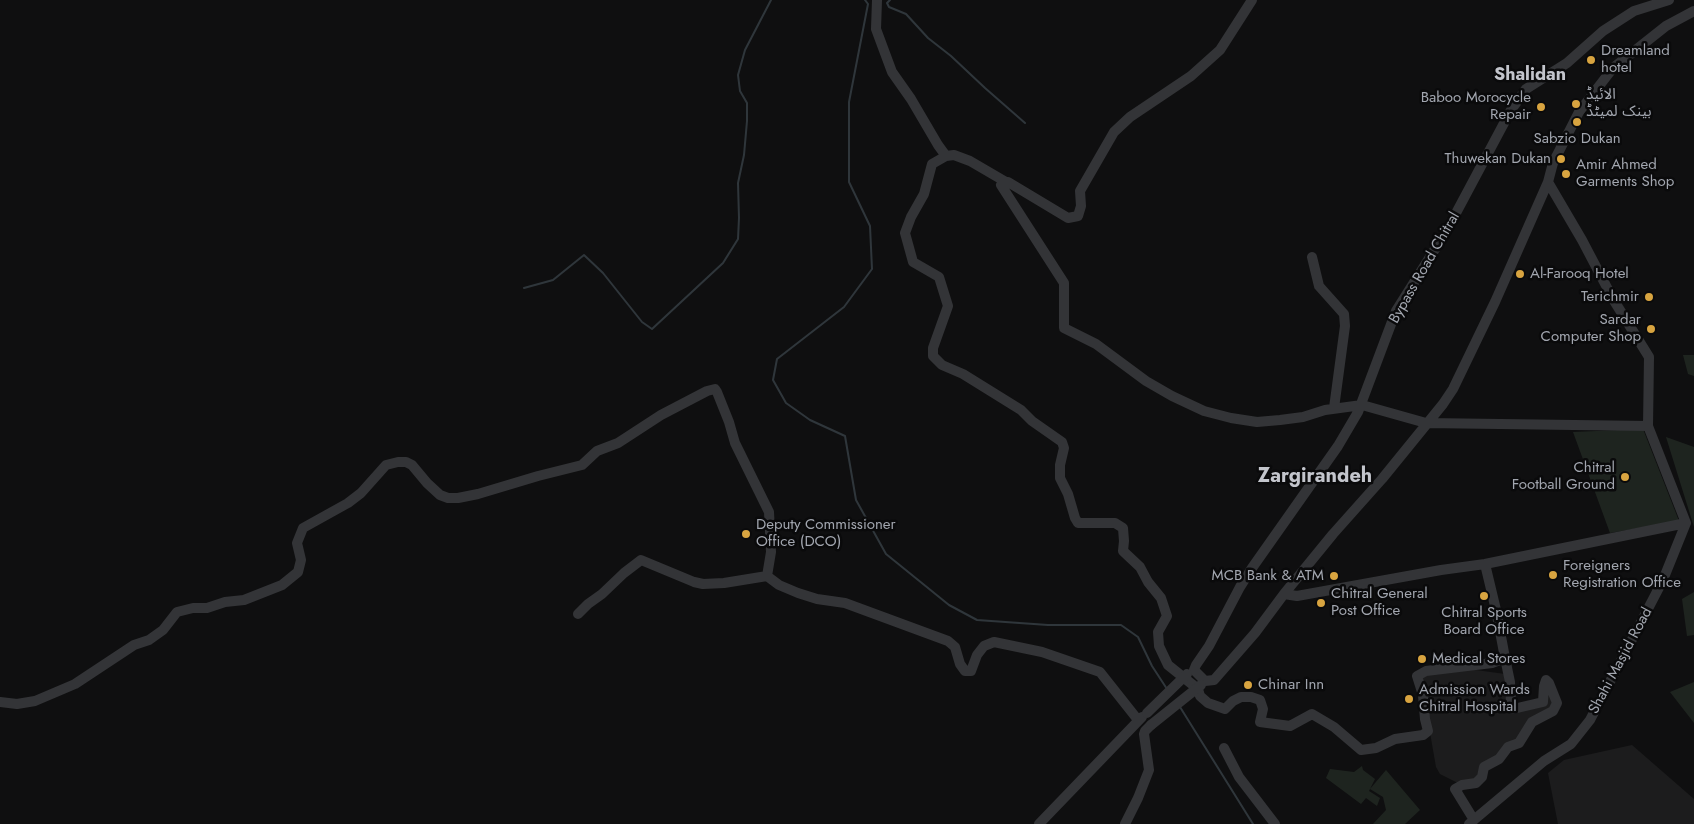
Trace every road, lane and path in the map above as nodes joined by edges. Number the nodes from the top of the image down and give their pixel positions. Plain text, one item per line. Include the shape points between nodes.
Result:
1 (877, 0) edge
2 (1252, 0) edge
3 (1669, 0) edge
4 (1694, 11) edge
5 (946, 156) junction
6 (1006, 182) junction
7 (1548, 182) junction
8 (1312, 257) dead end
9 (1362, 405) junction
10 (1334, 408) junction
11 (1426, 423) junction
12 (1648, 426) junction
13 (1686, 523) junction
14 (1485, 564) junction
15 (767, 576) junction
16 (1284, 594) junction
17 (578, 614) dead end
18 (1505, 658) junction
19 (1191, 672) junction
20 (1203, 683) junction
21 (0, 702) edge
22 (1138, 720) junction
23 (1224, 748) dead end
24 (1471, 822) edge
25 (1039, 824) edge
26 (1125, 824) edge
27 (1275, 824) edge

1 - 5 street via 876,29 892,72
2 - 6 street via 1220,50 1191,76 1130,117 1114,132 1080,192 1078,216 1068,218 1018,186
3 - 9 street, Bypass Road Chitral via 1634,10 1567,63 1526,89 1511,110 1447,230 1396,311
4 - 7 street via 1666,26 1614,68 1579,112 1553,163
5 - 6 street via 954,155 970,161
5 - 18 street via 932,164 924,194 905,233 913,262 939,276 948,306 933,356 942,365 963,374 1021,410 1032,422 1062,442 1060,478 1075,518 1078,523 1114,523 1123,528 1123,551 1140,567 1161,598 1167,616 1158,632 1159,646 1168,665 1198,689 1200,696 1225,710 1241,697 1260,700 1263,709 1260,722 1290,726 1312,714 1362,750 1428,731 1417,676 1426,671
6 - 10 street via 1000,185 1064,283 1064,328 1096,344 1146,381 1204,411 1257,422 1303,417
7 - 11 street via 1496,302 1453,389
7 - 12 street via 1649,357
8 - 10 street via 1319,286 1344,314
9 - 10 street
9 - 11 street
9 - 19 street, Bypass Road Chitral via 1338,446 1248,574
11 - 12 street
11 - 16 street
12 - 13 street
13 - 14 street
13 - 24 street, Shahi Masjid Road via 1663,580 1590,720 1571,744 1544,761
14 - 16 street via 1297,596
14 - 18 street
15 - 17 street via 703,584 641,560
15 - 21 street via 771,552 769,512 735,442 715,389 661,415 618,443 597,451 582,465 478,494 448,498 440,495 412,465 398,462 386,465 348,503 302,528 297,542 301,560 298,572 282,585 244,600 177,612 163,630 149,640 134,645 75,684 35,701
15 - 22 street via 798,593 845,603 948,641 955,648 965,671 972,671 977,655 984,646 994,642 1042,652 1100,672
16 - 20 street via 1214,680
18 - 24 street via 1513,709 1543,702 1546,680 1557,703 1553,711 1532,722 1519,743 1508,748 1499,760 1484,767 1482,777 1476,783 1462,784 1455,789
19 - 20 street
19 - 22 street, Bypass Road Chitral, bridge
20 - 26 street, bridge via 1144,731 1149,770
22 - 25 street, Bypass Road Chitral
23 - 27 street via 1239,777

